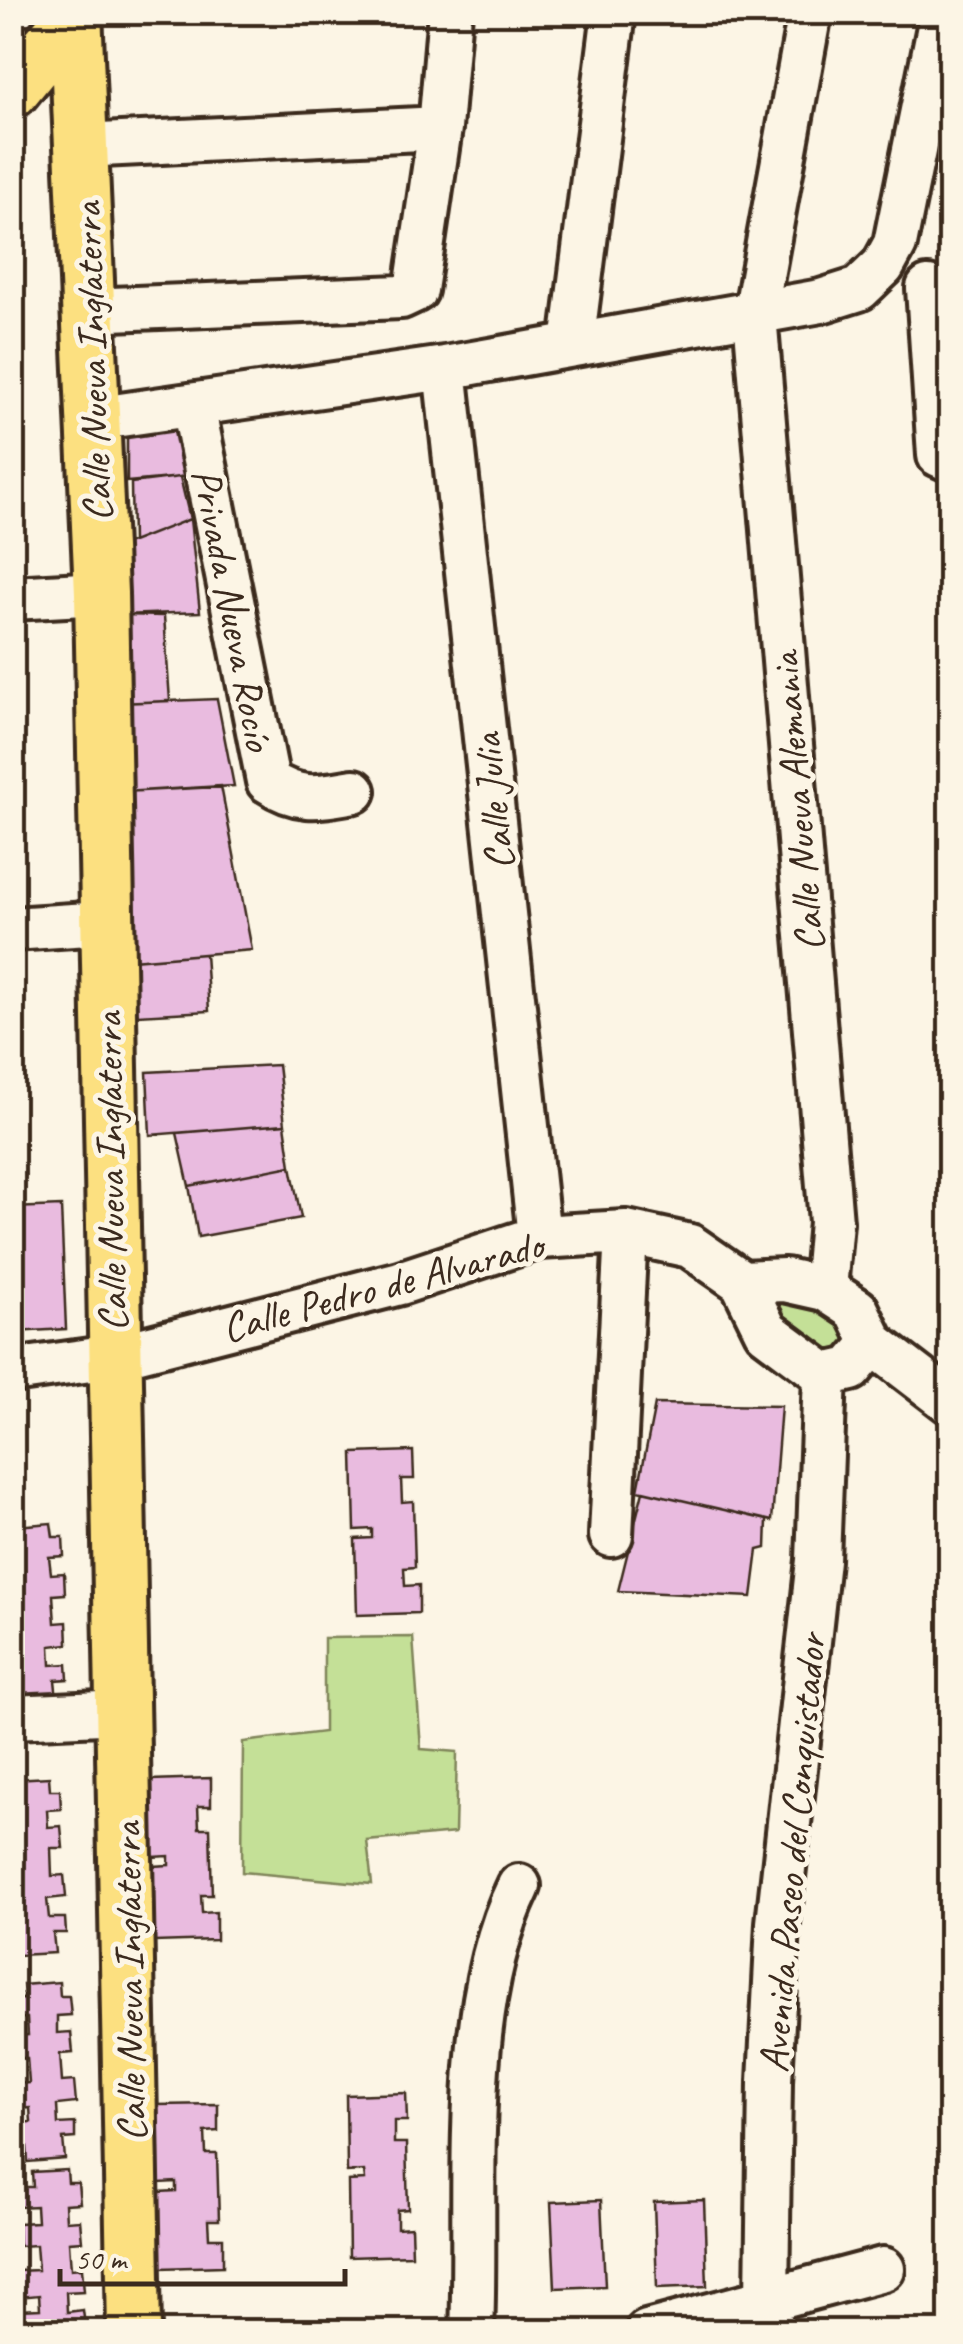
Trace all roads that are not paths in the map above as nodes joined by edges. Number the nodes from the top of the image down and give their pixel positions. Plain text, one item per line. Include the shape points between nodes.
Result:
1 (450, 12) edge
2 (614, 12) edge
3 (810, 12) edge
4 (76, 13) edge
5 (943, 36) edge
6 (12, 91) edge
7 (440, 128) junction
8 (82, 146) junction
9 (883, 266) junction
10 (939, 284) edge
11 (88, 310) junction
12 (756, 315) junction
13 (572, 345) junction
14 (445, 368) junction
15 (193, 405) junction
16 (93, 419) junction
17 (950, 460) edge
18 (101, 592) junction
19 (12, 598) edge
20 (354, 792) dead end
21 (104, 923) junction
22 (12, 928) edge
23 (626, 1232) junction
24 (539, 1236) junction
25 (742, 1282) junction
26 (825, 1288) junction
27 (874, 1343) junction
28 (112, 1357) junction
29 (12, 1371) edge
30 (824, 1375) junction
31 (950, 1402) edge
32 (611, 1535) dead end
33 (124, 1712) junction
34 (12, 1717) edge
35 (519, 1886) dead end
36 (883, 2268) dead end
37 (770, 2315) edge
38 (134, 2332) edge
39 (472, 2332) edge
40 (648, 2332) edge

1 - 7 street
2 - 13 street
3 - 12 street, Calle Nueva Alemania
4 - 6 main road
4 - 8 main road, Calle Nueva Inglaterra
5 - 9 street via 895,244
7 - 8 street
7 - 11 street via 416,290 402,297
8 - 11 main road, Calle Nueva Inglaterra
9 - 10 street
9 - 12 street via 859,290
10 - 17 street via 934,423 939,455
11 - 16 main road, Calle Nueva Inglaterra
12 - 13 street
12 - 26 street, Calle Nueva Alemania via 831,1222
13 - 14 street
14 - 15 street
14 - 24 street, Calle Julia
15 - 16 street
15 - 20 street, Privada Nueva Rocío via 268,782 307,799
16 - 18 main road, Calle Nueva Inglaterra
18 - 19 street
18 - 21 main road, Calle Nueva Inglaterra
21 - 22 street
21 - 28 main road, Calle Nueva Inglaterra
23 - 24 street, Calle Pedro de Alvarado
23 - 25 street, Calle Pedro de Alvarado via 690,1246
23 - 32 street
24 - 28 street, Calle Pedro de Alvarado via 400,1283
25 - 26 street via 785,1280
25 - 30 street, Calle Pedro de Alvarado via 766,1331
26 - 27 street via 857,1310
27 - 30 street via 851,1370
27 - 31 street
28 - 29 street, Calle Pedro de Alvarado
28 - 33 main road, Calle Nueva Inglaterra
30 - 37 street, Avenida Paseo del Conquistador via 818,1560 778,1923
33 - 34 street
33 - 38 main road, Calle Nueva Inglaterra
35 - 39 street via 500,1926 485,2010
36 - 37 street
37 - 40 street

